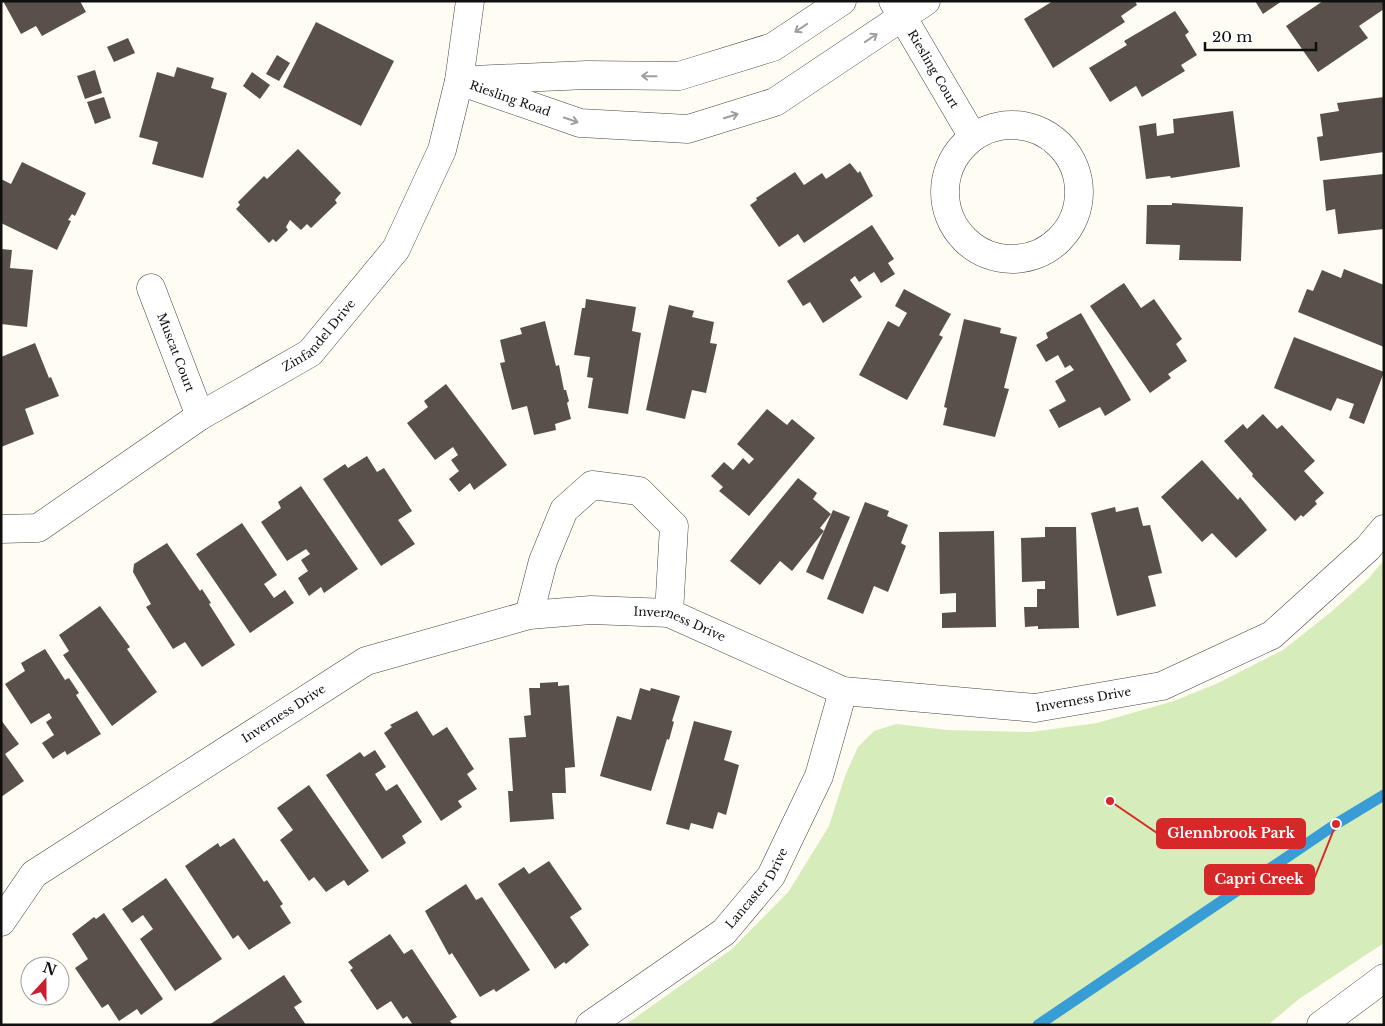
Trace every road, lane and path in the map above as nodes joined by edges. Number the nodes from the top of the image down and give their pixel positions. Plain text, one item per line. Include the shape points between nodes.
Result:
1 (470, 1) edge
2 (842, 1) edge
3 (926, 1) edge
4 (898, 9) edge
5 (458, 81) junction
6 (973, 137) junction
7 (151, 288) dead end
8 (200, 416) junction
9 (1, 529) edge
10 (1384, 529) edge
11 (669, 613) junction
12 (529, 615) junction
13 (844, 691) junction
14 (1, 922) edge
15 (1384, 978) edge
16 (590, 1025) edge
17 (1321, 1025) edge

1 - 5 street, Zinfandel Drive
2 -> 5 street, Riesling Road via 773,47 678,76 587,75
3 - 4 street, Riesling Road
5 -> 4 street, Riesling Road via 580,123 688,128 775,102
4 - 6 street, Riesling Court
5 - 8 street, Zinfandel Drive via 442,150 396,249 310,353
6 - 6 street via 954,159 944,193 948,214 959,233 974,248 994,257 1016,259 1038,254 1056,243 1070,226 1078,206 1078,184 1072,162 1058,144 1039,131 1017,126 994,127
7 - 8 street, Muscat Court
8 - 9 street, Zinfandel Drive via 38,528
10 - 13 street, Inverness Drive via 1368,548 1272,635 1162,686 1035,708
11 - 12 street, Inverness Drive via 591,610
11 - 12 street via 674,526 639,491 592,485 564,510 543,561
11 - 13 street, Inverness Drive
12 - 14 street, Inverness Drive via 366,661 34,874
13 - 16 street, Lancaster Drive via 819,776 771,876 724,932
15 - 17 street

